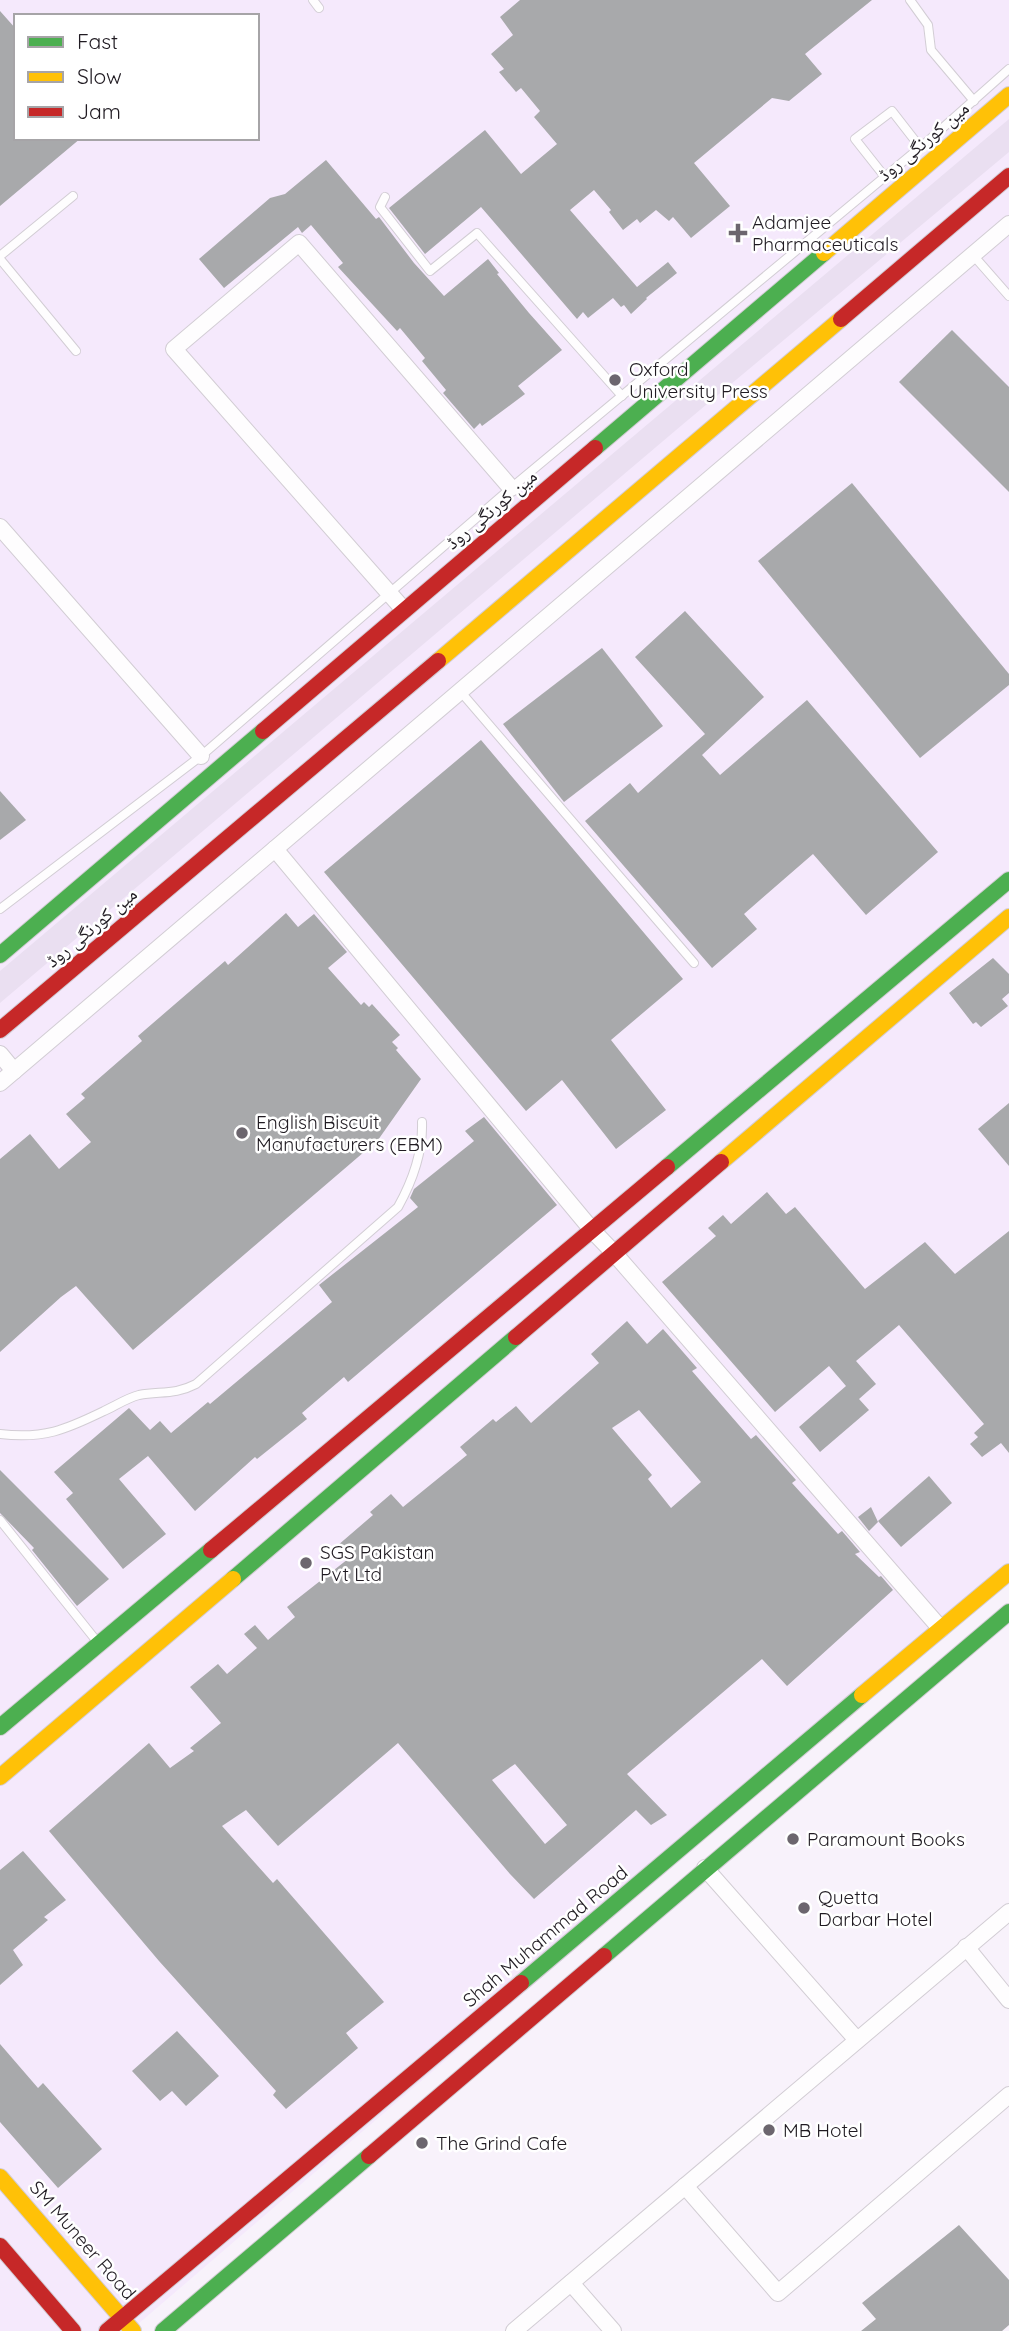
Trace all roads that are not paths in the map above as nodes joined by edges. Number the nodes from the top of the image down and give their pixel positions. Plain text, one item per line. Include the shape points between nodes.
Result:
1 (910, 0) edge
2 (1009, 69) edge
3 (1009, 95) edge
4 (974, 101) junction
5 (920, 148) junction
6 (1009, 176) edge
7 (886, 177) junction
8 (73, 196) dead end
9 (385, 197) dead end
10 (1009, 225) edge
11 (973, 255) junction
12 (0, 258) edge
13 (1009, 296) edge
14 (76, 351) dead end
15 (622, 396) junction
16 (511, 488) junction
17 (0, 527) edge
18 (390, 594) junction
19 (404, 610) junction
20 (460, 691) junction
21 (201, 756) junction
22 (275, 849) junction
23 (1009, 880) edge
24 (0, 909) edge
25 (1009, 917) edge
26 (0, 955) edge
27 (694, 963) dead end
28 (0, 1030) edge
29 (0, 1054) edge
30 (15, 1071) junction
31 (0, 1083) edge
32 (422, 1122) dead end
33 (592, 1230) junction
34 (614, 1253) junction
35 (0, 1434) edge
36 (371, 1438) junction
37 (0, 1520) edge
38 (1009, 1572) edge
39 (1009, 1612) edge
40 (941, 1629) junction
41 (100, 1645) junction
42 (88, 1677) junction
43 (835, 1719) junction
44 (0, 1727) edge
45 (857, 1740) junction
46 (809, 1741) junction
47 (825, 1767) junction
48 (0, 1777) edge
49 (705, 1868) junction
50 (1009, 1912) edge
51 (966, 1947) junction
52 (1009, 2000) edge
53 (857, 2040) junction
54 (1009, 2095) edge
55 (0, 2178) edge
56 (685, 2186) junction
57 (0, 2246) edge
58 (189, 2262) junction
59 (571, 2283) junction
60 (215, 2287) junction
61 (122, 2317) junction
62 (65, 2328) edge
63 (107, 2331) edge
64 (133, 2331) edge
65 (163, 2331) edge
66 (514, 2331) edge
67 (613, 2331) edge

1 - 4 lane via 928,25 931,50
2 - 4 lane
3 - 19 main road, مین کورنگی روڈ
4 - 5 lane
5 - 7 lane
5 - 7 lane via 892,111 855,139
6 - 28 main road, مین کورنگی روڈ
7 - 15 lane
8 - 12 lane
9 - 15 lane via 380,207 430,271 477,233
10 - 11 street
11 - 13 lane
11 - 20 street
12 - 14 lane
15 - 16 lane
16 - 18 lane
16 - 18 street via 299,243 174,349
17 - 21 street
18 - 19 street
18 - 21 lane
19 - 26 main road, مین کورنگی روڈ
20 - 22 street
20 - 27 lane
21 - 24 lane
22 - 30 street
22 - 33 street
23 - 33 main road
25 - 34 main road
29 - 30 street
30 - 31 street
32 - 35 lane via 422,1140 398,1207 197,1384 184,1391 136,1396 42,1436
33 - 34 street
33 - 36 main road
34 - 36 main road
34 - 40 street
36 - 41 main road
36 - 42 main road
37 - 41 lane
38 - 40 main road, Shah Muhammad Road
39 - 45 main road
40 - 43 main road, Shah Muhammad Road
41 - 42 main road
42 - 44 main road
42 - 48 main road
43 - 45 main road via 831,1728 837,1741
43 - 46 main road, Shah Muhammad Road
45 - 47 main road
46 - 47 main road via 823,1741 829,1747
46 - 58 main road, Shah Muhammad Road
47 - 49 main road
49 - 53 street
49 - 60 main road
50 - 51 street
51 - 52 street
51 - 53 street
53 - 56 street
54 - 56 street via 778,2293
55 - 61 main road, SM Muneer Road
56 - 59 street
57 - 62 main road
58 - 60 main road via 180,2277 188,2293 200,2296
58 - 61 main road, Shah Muhammad Road
59 - 66 street
59 - 67 street
60 - 65 main road
61 - 63 main road, Shah Muhammad Road
61 - 64 main road, SM Muneer Road

